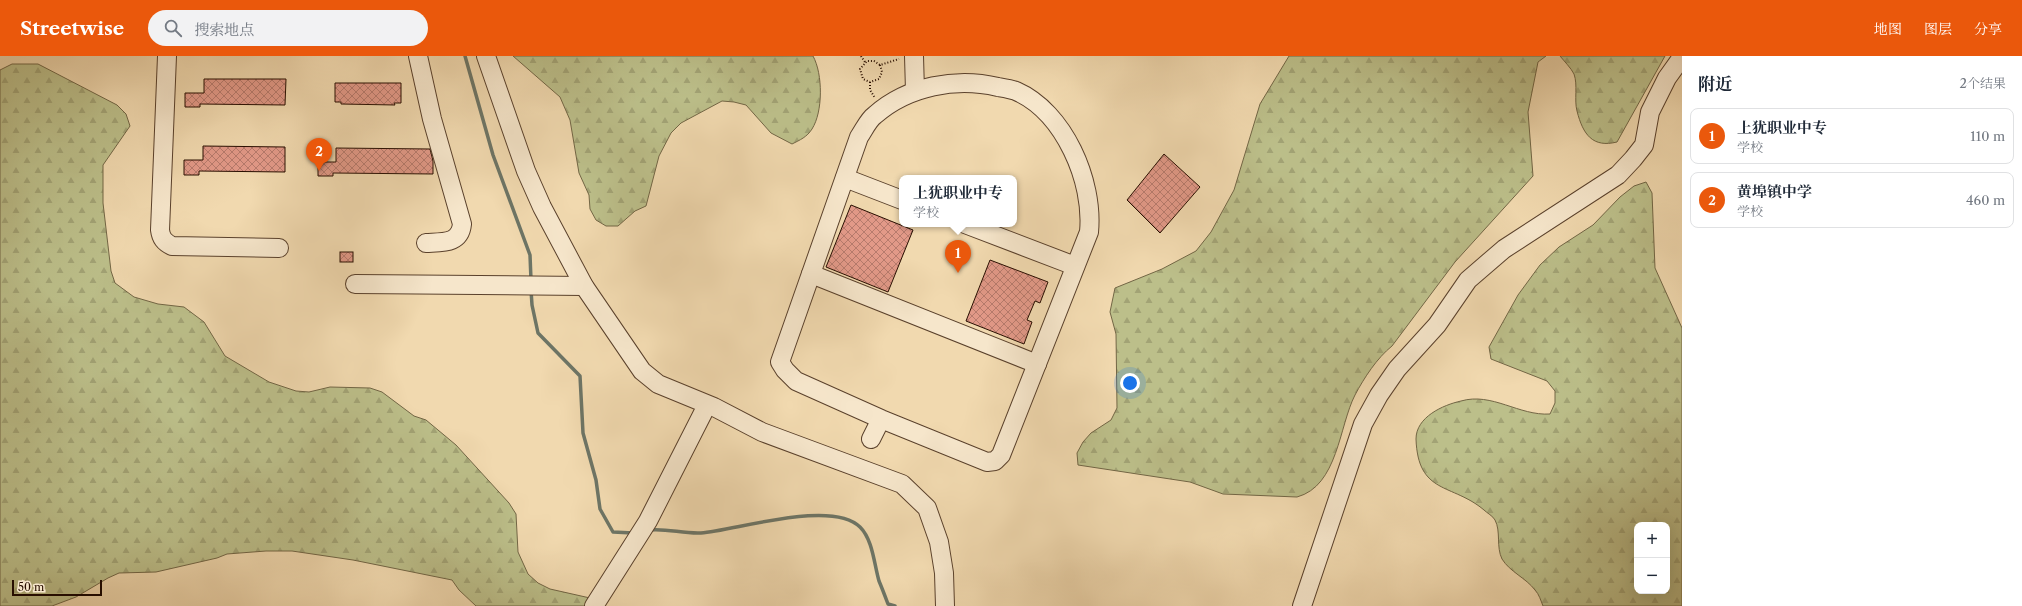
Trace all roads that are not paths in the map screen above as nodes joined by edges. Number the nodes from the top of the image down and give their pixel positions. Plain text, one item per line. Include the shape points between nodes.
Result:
1 (167, 56) edge
2 (418, 56) edge
3 (486, 56) edge
4 (910, 57) edge
5 (1682, 57) edge
6 (915, 91) junction
7 (845, 178) junction
8 (899, 199) edge
9 (973, 227) edge
10 (426, 243) dead end
11 (279, 248) dead end
12 (1075, 266) junction
13 (811, 274) junction
14 (355, 284) dead end
15 (584, 286) junction
16 (1037, 364) junction
17 (707, 405) junction
18 (881, 420) junction
19 (871, 439) dead end
20 (594, 606) edge
21 (945, 606) edge
22 (1302, 606) edge

1 - 11 street via 161,237 172,246
2 - 10 street via 432,119 462,224 454,240
3 - 15 street via 526,171
4 - 6 street
5 - 22 street via 1667,78 1650,112 1644,145 1633,159 1618,175 1504,249 1468,280 1437,325 1397,369 1379,395 1363,424
6 - 7 street via 874,115 859,137
6 - 12 street via 944,84 980,83 1016,91 1038,105 1053,120 1074,152 1084,182 1090,224
7 - 8 street
7 - 13 street
9 - 12 street
12 - 16 street
13 - 16 street
13 - 18 street via 780,362 784,370 796,381
14 - 15 street
15 - 17 street via 642,371 658,384
16 - 18 street via 1001,455 995,461 987,462
17 - 20 street via 648,521
17 - 21 street via 762,432 902,484 927,508 939,542 944,573
18 - 19 street

